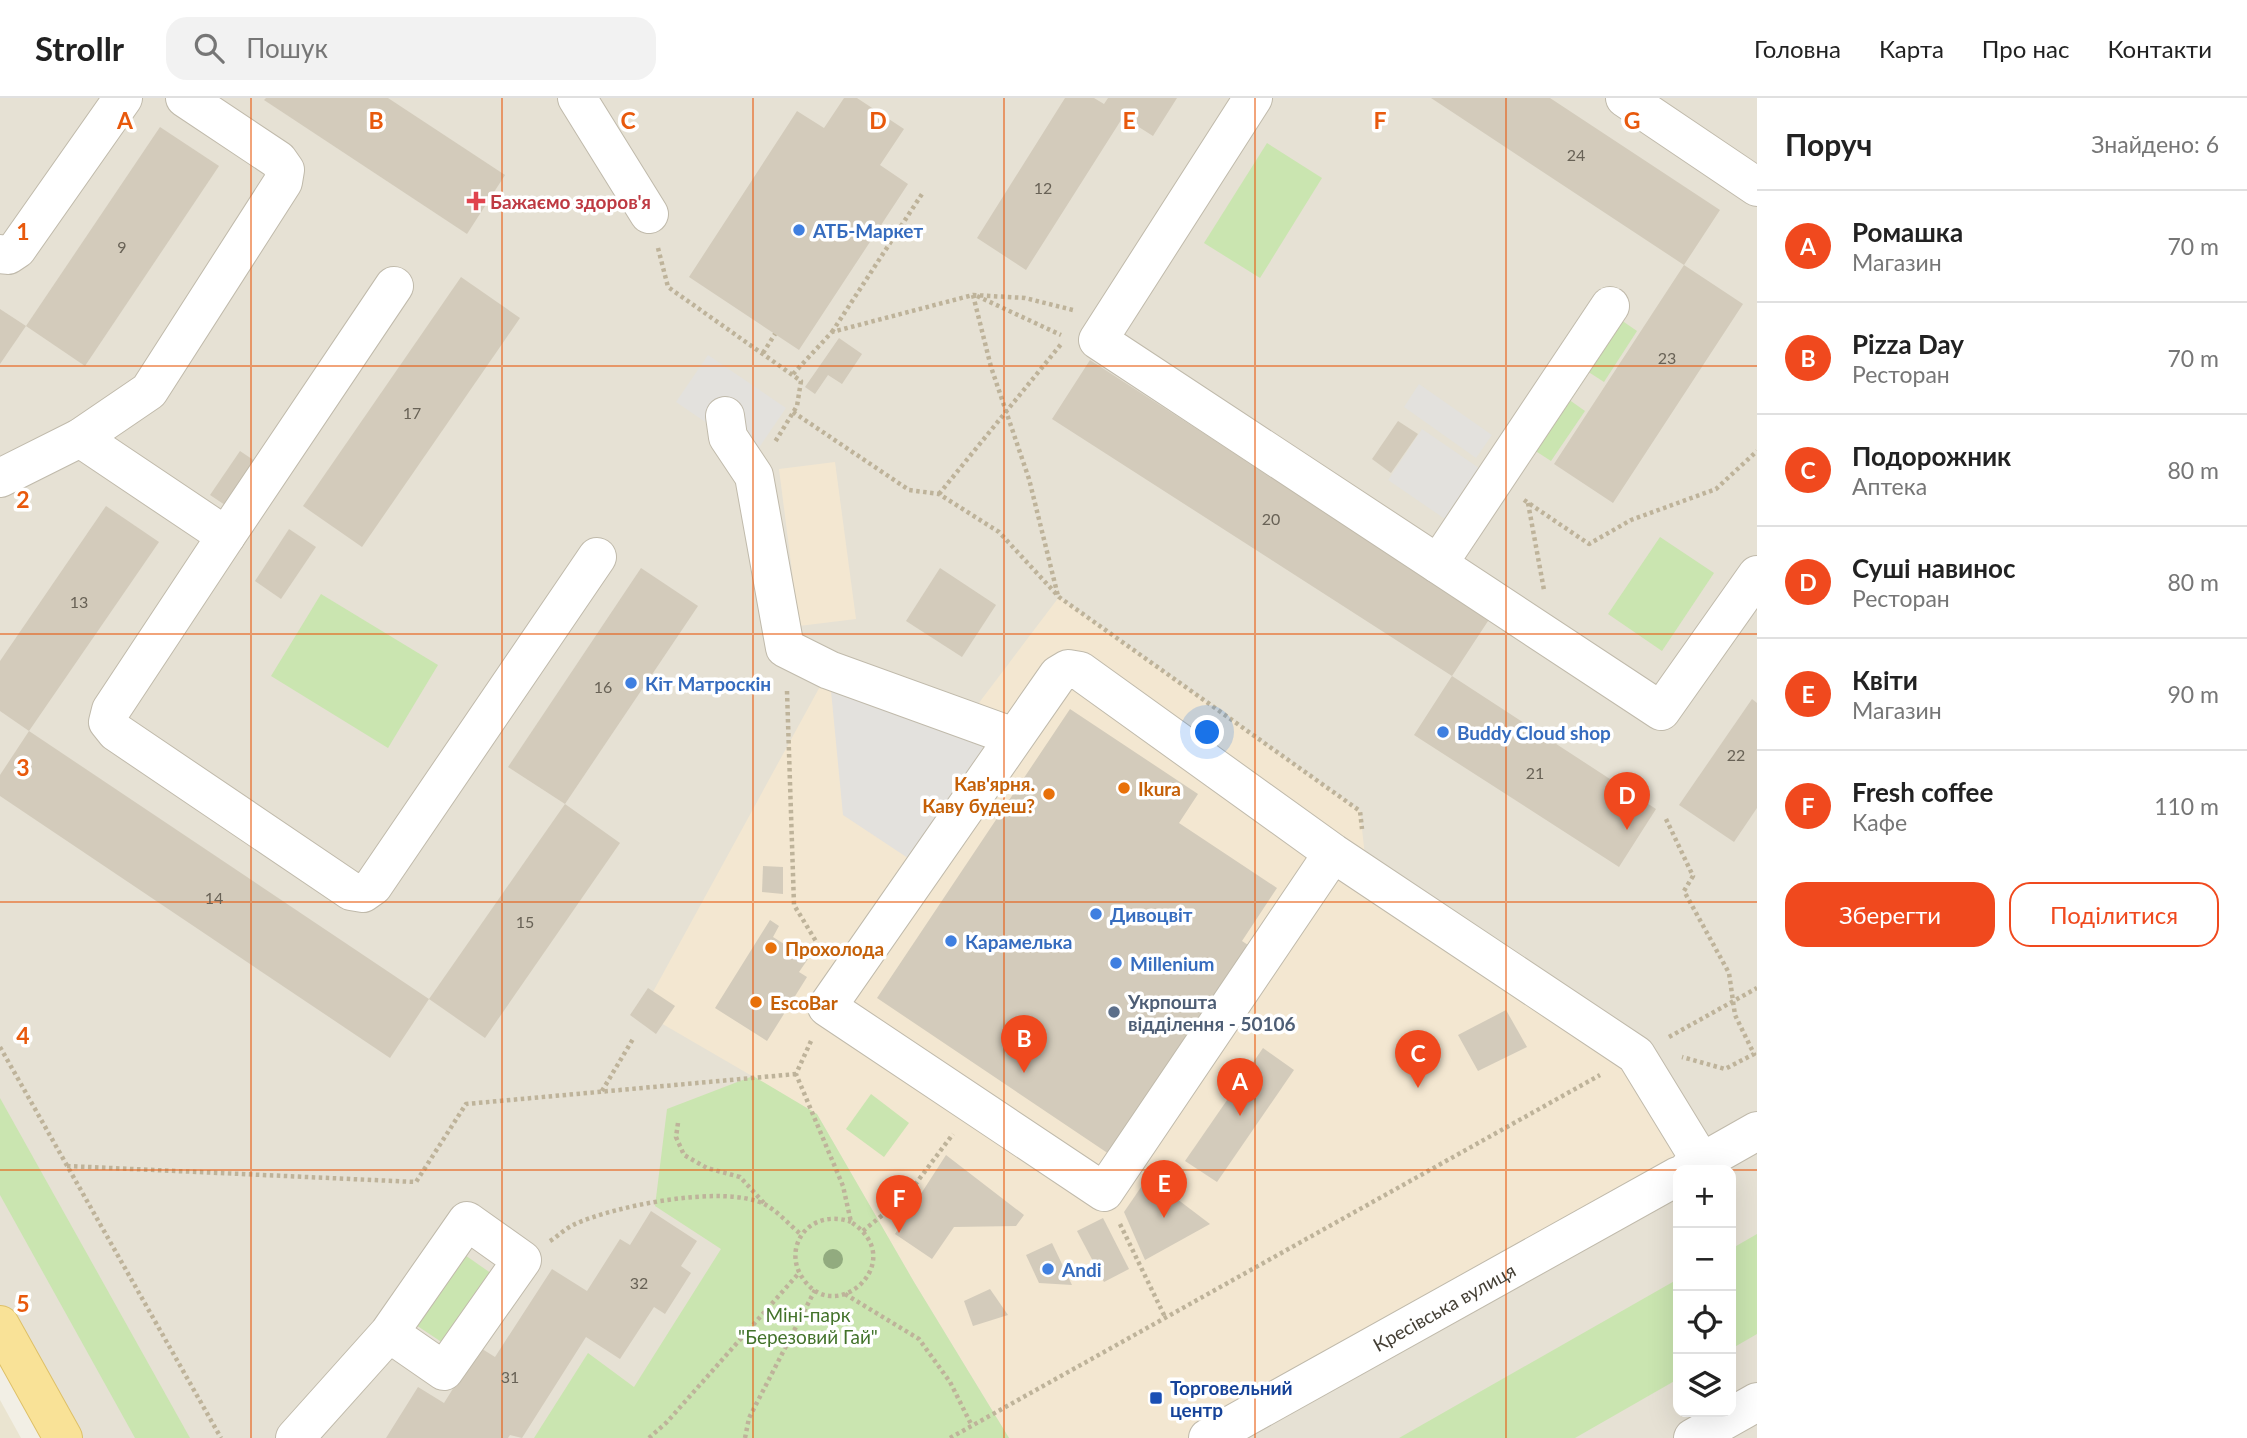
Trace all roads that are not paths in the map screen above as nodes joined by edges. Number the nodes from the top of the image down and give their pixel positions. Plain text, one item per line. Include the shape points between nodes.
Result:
1 (123, 98) edge
2 (185, 98) edge
3 (577, 98) edge
4 (1253, 98) edge
5 (1625, 98) edge
6 (1755, 181) edge
7 (649, 214) road end
8 (0, 254) edge
9 (394, 286) dead end
10 (1610, 306) dead end
11 (724, 416) dead end
12 (80, 438) junction
13 (0, 478) edge
14 (226, 536) junction
15 (597, 557) dead end
16 (1438, 564) junction
17 (1757, 575) edge
18 (1014, 737) junction
19 (1333, 853) junction
20 (1757, 1132) edge
21 (1687, 1165) edge
22 (1696, 1165) edge
23 (1673, 1178) edge
24 (0, 1325) edge
25 (389, 1333) junction
26 (1757, 1402) edge
27 (63, 1438) edge
28 (295, 1438) edge
29 (1208, 1438) edge
30 (1693, 1438) edge

1 - 8 street via 18,249
2 - 12 street via 278,160 285,170 282,182 149,391
3 - 7 street
4 - 16 street via 1098,340
5 - 6 street
9 - 14 street
10 - 16 street
11 - 18 street via 728,437 754,476 785,648 829,670
12 - 13 street
12 - 14 street
14 - 15 street via 111,710 108,722 116,732 351,891 363,893 373,886
16 - 17 street via 1661,711
18 - 19 street via 1058,675 1068,669 1080,671
18 - 19 street via 827,1007 1104,1192
19 - 21 street via 1642,1052
20 - 22 street, Кресівська вулиця
23 - 29 street, Кресівська вулиця
24 - 27 main road
25 - 25 street via 444,1371 522,1260 467,1221
25 - 28 street
26 - 30 street

